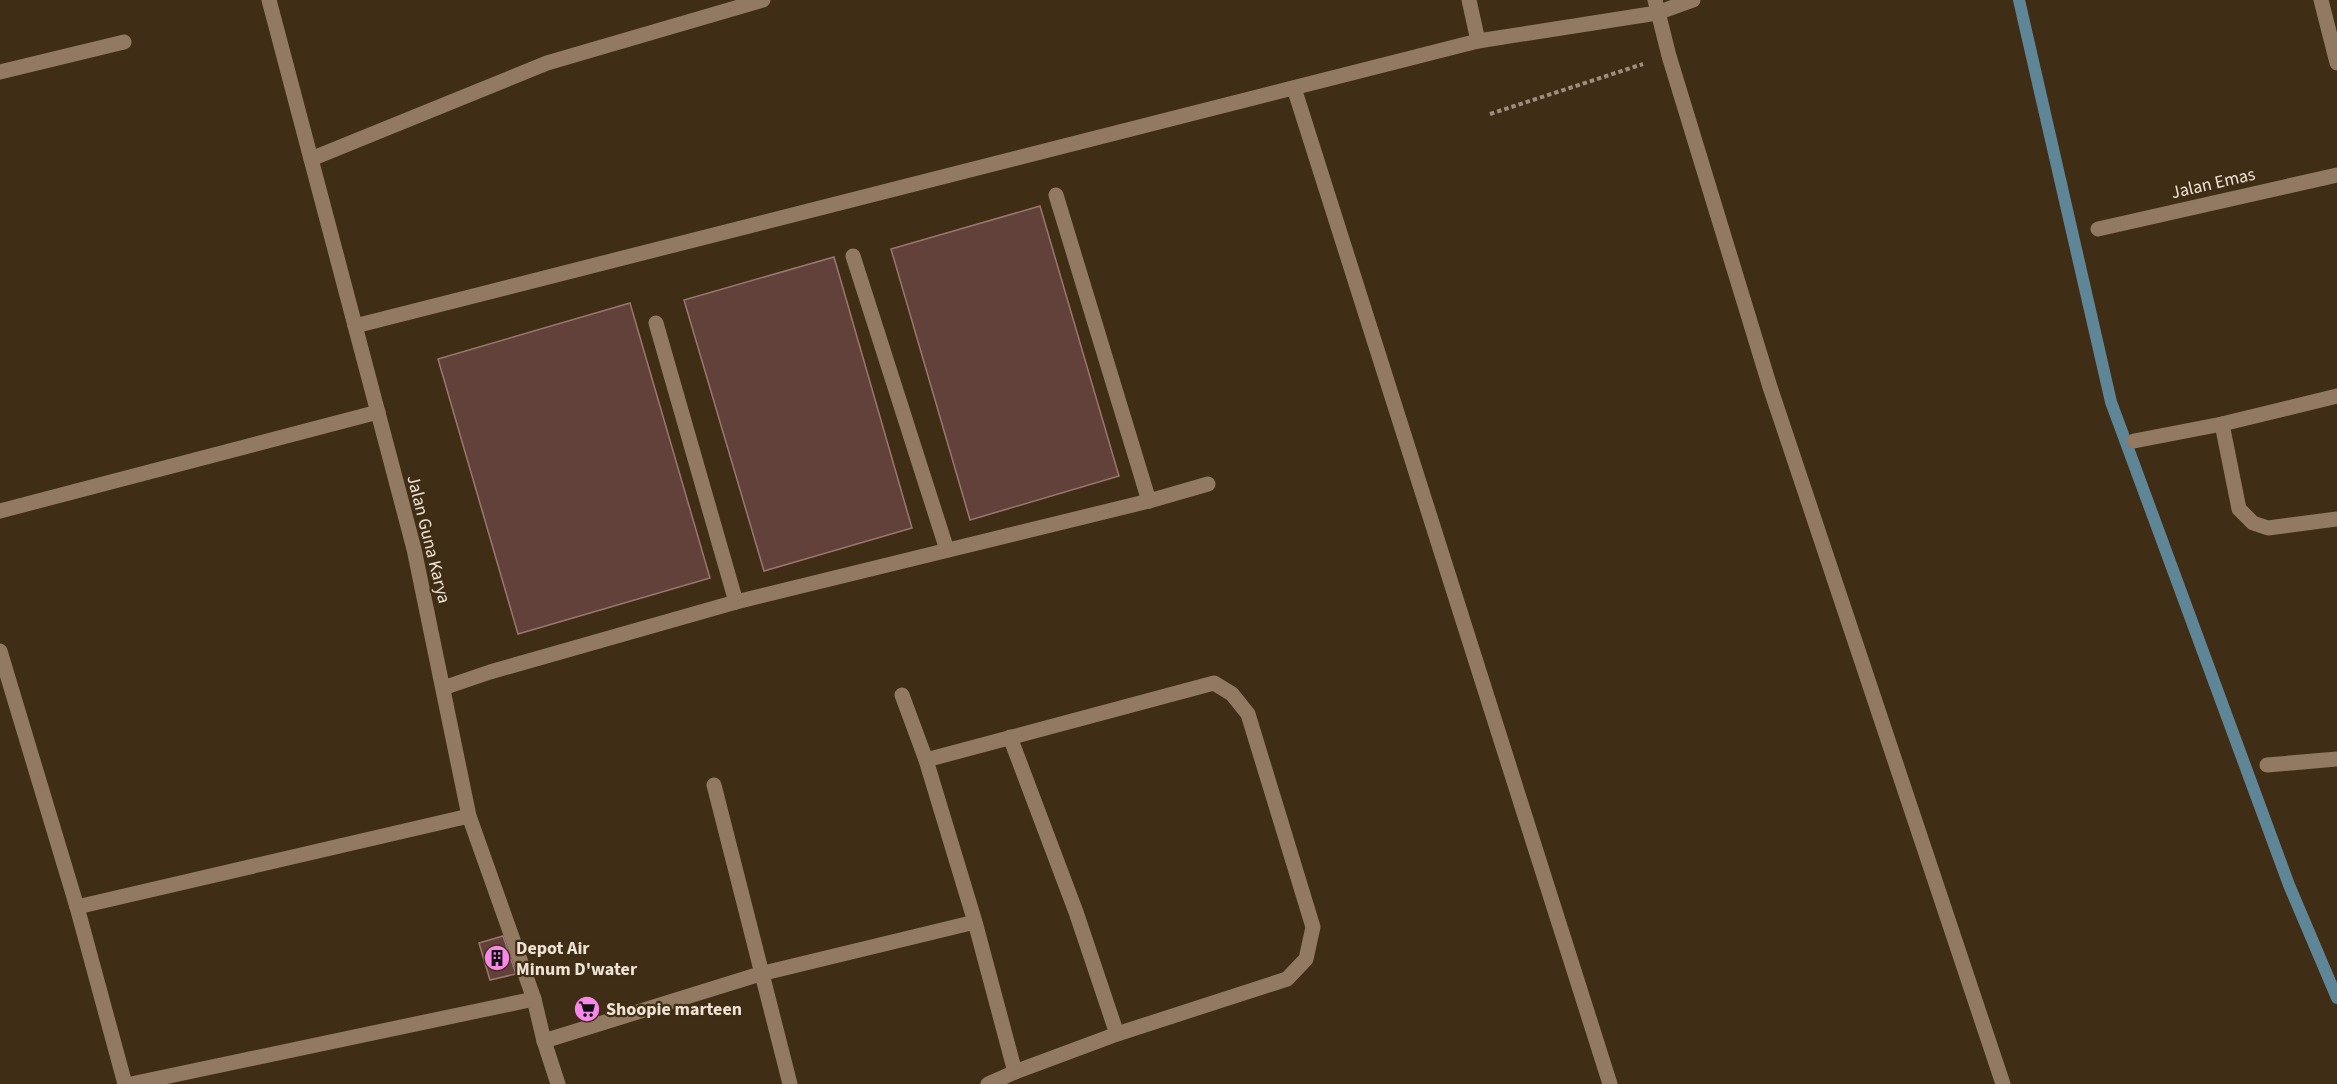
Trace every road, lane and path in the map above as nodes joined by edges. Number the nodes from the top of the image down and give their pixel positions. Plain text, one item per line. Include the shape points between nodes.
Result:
1 (269, 0) edge
2 (763, 0) edge
3 (1469, 0) edge
4 (1693, 0) edge
5 (2321, 0) edge
6 (1656, 6) edge
7 (1478, 41) junction
8 (124, 42) dead end
9 (1669, 56) junction
10 (2337, 63) edge
11 (0, 72) edge
12 (1294, 88) junction
13 (1490, 114) dead end
14 (311, 159) junction
15 (2337, 175) edge
16 (1056, 195) dead end
17 (2098, 229) dead end
18 (853, 256) dead end
19 (656, 323) dead end
20 (355, 326) junction
21 (2337, 396) edge
22 (378, 412) junction
23 (2222, 424) junction
24 (2134, 441) dead end
25 (1208, 484) dead end
26 (1149, 501) junction
27 (0, 511) edge
28 (2337, 519) edge
29 (947, 550) junction
30 (736, 602) junction
31 (0, 651) edge
32 (443, 688) junction
33 (902, 695) dead end
34 (1010, 737) junction
35 (2337, 759) edge
36 (926, 760) junction
37 (2267, 765) dead end
38 (714, 785) dead end
39 (469, 816) junction
40 (77, 907) junction
41 (975, 922) junction
42 (760, 974) junction
43 (534, 999) junction
44 (1117, 1034) junction
45 (544, 1041) junction
46 (1015, 1072) junction
47 (125, 1084) edge
48 (131, 1084) edge
49 (558, 1084) edge
50 (790, 1084) edge
51 (988, 1084) edge
52 (1610, 1084) edge
53 (2003, 1084) edge

1 - 14 street, Jalan Guna Karya
2 - 14 street via 547,63
3 - 7 street
4 - 6 street
5 - 10 street
6 - 7 street
6 - 9 street
7 - 12 street
8 - 11 street
9 - 13 path
9 - 53 street via 1770,387
12 - 20 street
12 - 52 street
14 - 20 street, Jalan Guna Karya
15 - 17 street, Jalan Emas
16 - 26 street
18 - 29 street
19 - 30 street
20 - 22 street, Jalan Guna Karya
21 - 23 street
22 - 27 street
22 - 32 street, Jalan Guna Karya via 414,549
23 - 24 street
23 - 28 street via 2240,509 2253,523 2268,528
25 - 26 street
26 - 29 street
29 - 30 street
30 - 32 street
31 - 40 street
32 - 39 street, Jalan Guna Karya
33 - 36 street
34 - 36 street
34 - 44 street
34 - 44 street via 1214,683 1232,694 1248,714 1313,927 1306,958 1287,979
35 - 37 street
36 - 41 street
38 - 42 street
39 - 40 street
39 - 43 street, Jalan Guna Karya
40 - 47 street
41 - 42 street
41 - 46 street
42 - 45 street
42 - 50 street
43 - 45 street, Jalan Guna Karya
43 - 48 street
44 - 46 street
45 - 49 street, Jalan Guna Karya
46 - 51 street

